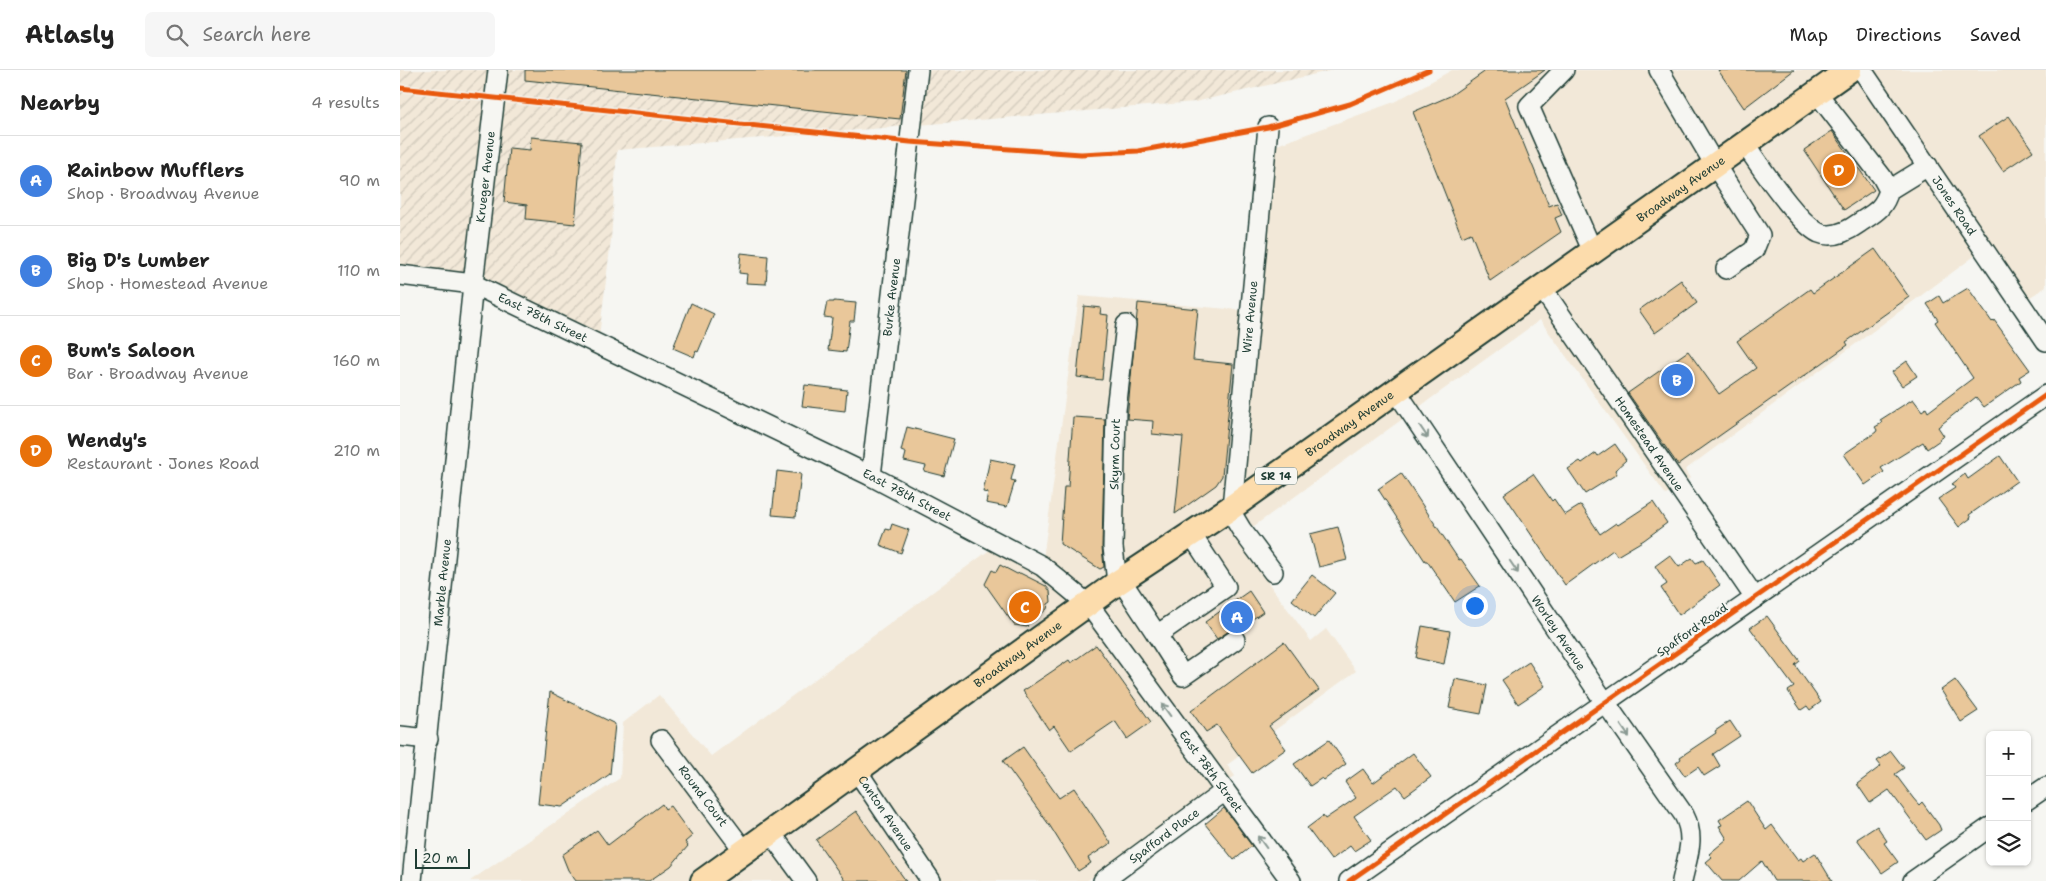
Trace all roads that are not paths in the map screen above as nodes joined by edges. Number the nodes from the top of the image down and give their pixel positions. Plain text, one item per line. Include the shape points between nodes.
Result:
1 (498, 70) edge
2 (918, 70) edge
3 (1564, 70) edge
4 (1659, 70) edge
5 (1849, 70) edge
6 (1862, 70) edge
7 (1817, 93) junction
8 (1268, 127) dead end
9 (1745, 144) junction
10 (1715, 165) junction
11 (1928, 166) junction
12 (1889, 190) junction
13 (1593, 252) junction
14 (1726, 269) dead end
15 (400, 275) edge
16 (473, 284) junction
17 (1542, 288) junction
18 (1126, 325) dead end
19 (2046, 341) edge
20 (1397, 392) junction
21 (2046, 396) edge
22 (871, 476) junction
23 (1231, 508) junction
24 (1191, 534) junction
25 (1274, 572) dead end
26 (1119, 582) junction
27 (1755, 598) junction
28 (1089, 605) junction
29 (1157, 635) junction
30 (1235, 640) dead end
31 (1605, 703) junction
32 (400, 736) edge
33 (428, 738) junction
34 (661, 740) dead end
35 (857, 771) junction
36 (2046, 787) edge
37 (1225, 791) junction
38 (2031, 797) edge
39 (1986, 830) edge
40 (771, 833) junction
41 (745, 852) junction
42 (412, 881) edge
43 (703, 881) edge
44 (806, 881) edge
45 (931, 881) edge
46 (1103, 881) edge
47 (1291, 881) edge
48 (1349, 881) edge
49 (1682, 881) edge
50 (1913, 881) edge

1 - 16 street, Krueger Avenue
2 - 22 street, Burke Avenue
3 - 13 street via 1529,106
4 - 10 street
5 - 7 main road, Broadway Avenue / SR 14
6 - 11 street, Jones Road
7 - 9 main road, Broadway Avenue / SR 14
7 - 12 street
8 - 23 street, Wire Avenue
9 - 10 main road, Broadway Avenue / SR 14
9 - 12 street via 1805,222 1820,233 1832,235 1849,230 1886,203
10 - 13 main road, Broadway Avenue / SR 14
10 - 14 street via 1760,235 1754,250
11 - 12 street
11 - 19 street, Jones Road
13 - 17 main road, Broadway Avenue / SR 14
15 - 16 street, East 78th Street
16 - 22 street, East 78th Street
16 - 33 street, Marble Avenue
17 - 20 main road, Broadway Avenue / SR 14
17 - 27 street, Homestead Avenue
18 - 26 street, Skyrm Court via 1116,410 1113,547
20 - 23 main road, Broadway Avenue / SR 14
20 -> 31 street, Worley Avenue
21 - 27 street, Spafford Road
22 - 28 street, East 78th Street via 1042,566
23 - 24 main road, Broadway Avenue / SR 14
23 - 25 street via 1241,530
24 - 26 main road, Broadway Avenue / SR 14
24 - 29 street via 1226,587
26 - 28 main road, Broadway Avenue / SR 14
26 - 29 street
27 - 31 street, Spafford Road
28 - 35 main road, Broadway Avenue / SR 14
37 -> 28 street, East 78th Street
29 - 30 street via 1183,676
31 - 48 street, Spafford Road
31 -> 49 street, Worley Avenue via 1690,827 1691,840
32 - 33 street
33 - 42 street, Marble Avenue
34 - 41 street, Round Court
35 - 40 main road, Broadway Avenue / SR 14
35 - 45 street, Canton Avenue
36 - 38 street
37 - 46 street, Spafford Place
47 -> 37 street, East 78th Street
39 - 50 street
40 - 41 main road, Broadway Avenue / SR 14
40 - 44 street
41 - 43 main road, Broadway Avenue / SR 14

